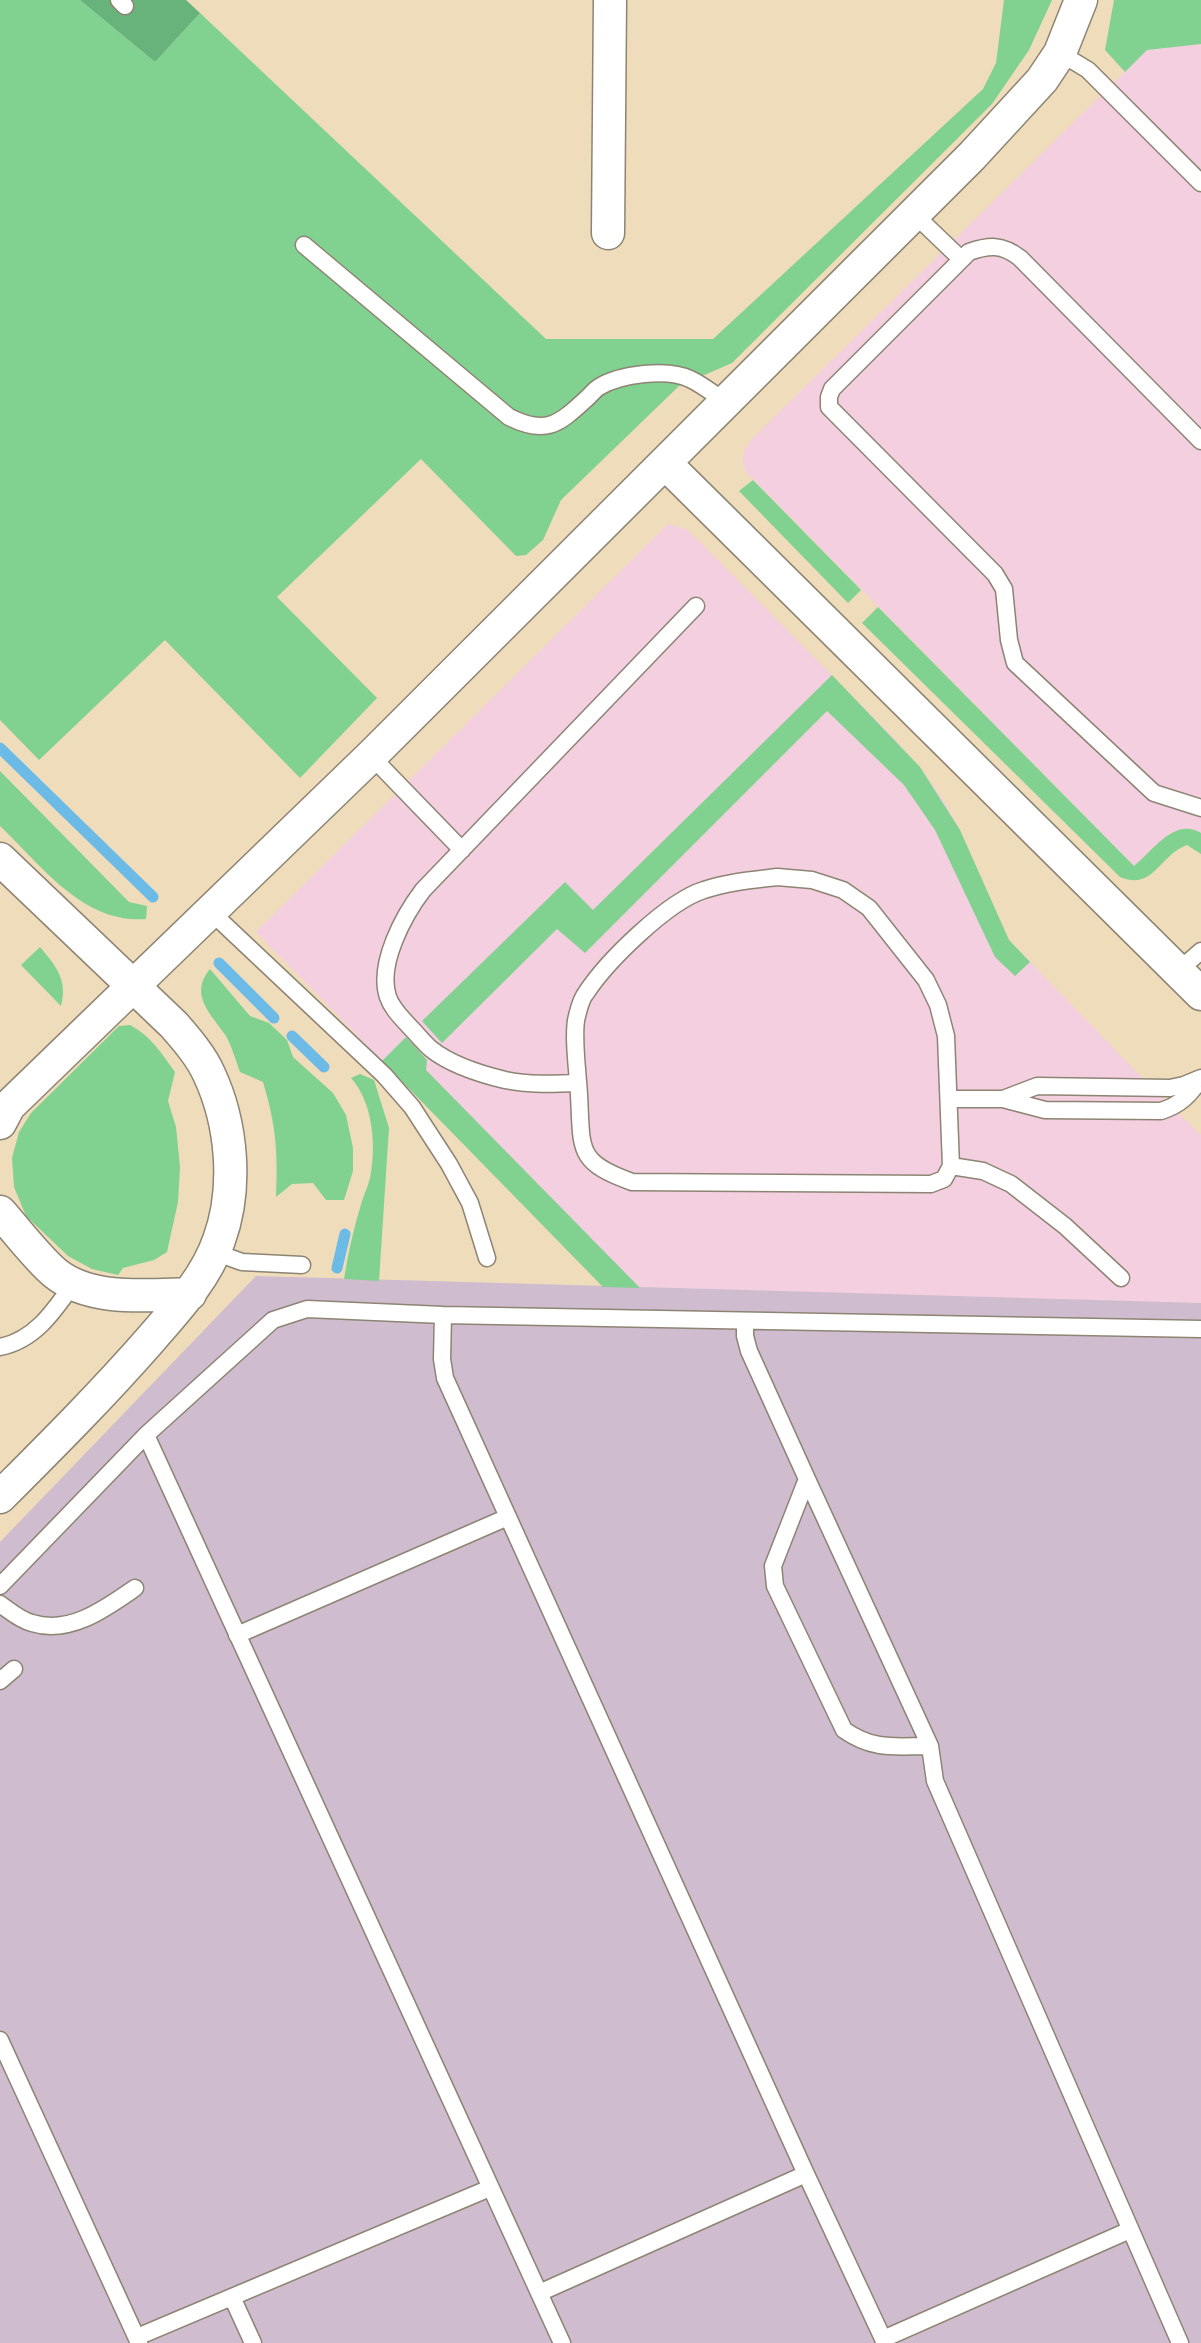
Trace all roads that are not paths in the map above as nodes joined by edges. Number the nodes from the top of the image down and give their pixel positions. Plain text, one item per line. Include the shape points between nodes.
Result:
1 (610, 0) edge
2 (1081, 0) edge
3 (1060, 53) junction
4 (1201, 183) edge
5 (914, 214) junction
6 (608, 233) dead end
7 (304, 245) dead end
8 (961, 259) junction
9 (727, 403) junction
10 (1201, 441) edge
11 (666, 464) junction
12 (696, 606) dead end
13 (371, 756) junction
14 (1201, 808) edge
15 (462, 850) junction
16 (0, 859) edge
17 (210, 911) junction
18 (1189, 961) edge
19 (132, 984) junction
20 (1201, 994) edge
21 (1201, 1078) edge
22 (578, 1083) junction
23 (949, 1099) junction
24 (1003, 1099) junction
25 (0, 1123) edge
26 (951, 1166) junction
27 (0, 1212) edge
28 (214, 1252) junction
29 (487, 1258) dead end
30 (302, 1265) dead end
31 (1121, 1278) dead end
32 (73, 1284) junction
33 (190, 1294) junction
34 (443, 1315) junction
35 (745, 1321) junction
36 (1201, 1329) edge
37 (0, 1347) edge
38 (146, 1435) junction
39 (807, 1479) junction
40 (2, 1489) edge
41 (508, 1517) junction
42 (0, 1586) edge
43 (135, 1588) dead end
44 (0, 1604) edge
45 (237, 1635) junction
46 (14, 1669) dead end
47 (0, 1681) edge
48 (930, 1746) junction
49 (0, 2040) edge
50 (806, 2174) junction
51 (490, 2188) junction
52 (1130, 2230) junction
53 (539, 2293) junction
54 (232, 2297) junction
55 (138, 2340) edge
56 (884, 2341) edge
57 (253, 2343) edge
58 (562, 2343) edge
59 (1180, 2343) edge

1 - 6 street
2 - 3 street
3 - 4 lane via 1088,70
3 - 5 street via 1042,80
5 - 8 lane
5 - 9 street
7 - 9 lane via 526,426 546,426 565,418 599,387 629,376 688,378
8 - 10 lane via 986,246 1008,249 1020,258
8 - 14 lane via 832,389 829,407 995,574 1004,589 1015,663 1154,793
9 - 11 street
11 - 13 street
11 - 18 street
12 - 15 lane
13 - 15 lane
13 - 17 street
15 - 22 lane via 407,912 393,942 388,996 432,1049 453,1062 505,1080
16 - 19 street
17 - 19 street
17 - 29 lane via 412,1107 470,1203
18 - 20 street
19 - 25 street via 9,1106
19 - 28 street via 193,1047 219,1102 230,1160 229,1190
21 - 24 lane via 1170,1088 1037,1086
21 - 24 lane via 1180,1103 1161,1111 1045,1110
22 - 23 lane via 576,1020 584,996 642,932 702,890 777,877 843,890 869,908 926,980 946,1036
22 - 26 lane via 581,1138 588,1158 605,1172 632,1182 931,1184 944,1179
23 - 24 lane
23 - 26 lane
26 - 31 lane via 983,1171 1011,1184
27 - 32 street via 55,1273
28 - 30 lane via 242,1262
28 - 33 street
32 - 33 street via 131,1295
32 - 37 lane via 41,1326
33 - 40 street via 125,1369
34 - 35 lane
34 - 38 lane via 307,1309 273,1320
34 - 41 lane via 445,1378
35 - 36 lane
35 - 39 lane via 749,1351
38 - 42 lane
38 - 45 lane
39 - 48 lane
39 - 48 lane via 773,1566 775,1586 844,1730 875,1746
41 - 45 lane
41 - 50 lane
43 - 44 lane via 95,1615 63,1625 31,1623
45 - 51 lane
46 - 47 lane
48 - 52 lane via 935,1781
49 - 55 lane
50 - 53 lane
50 - 56 lane
51 - 53 lane
51 - 54 lane
52 - 56 lane
52 - 59 lane
53 - 58 lane
54 - 55 lane
54 - 57 lane

